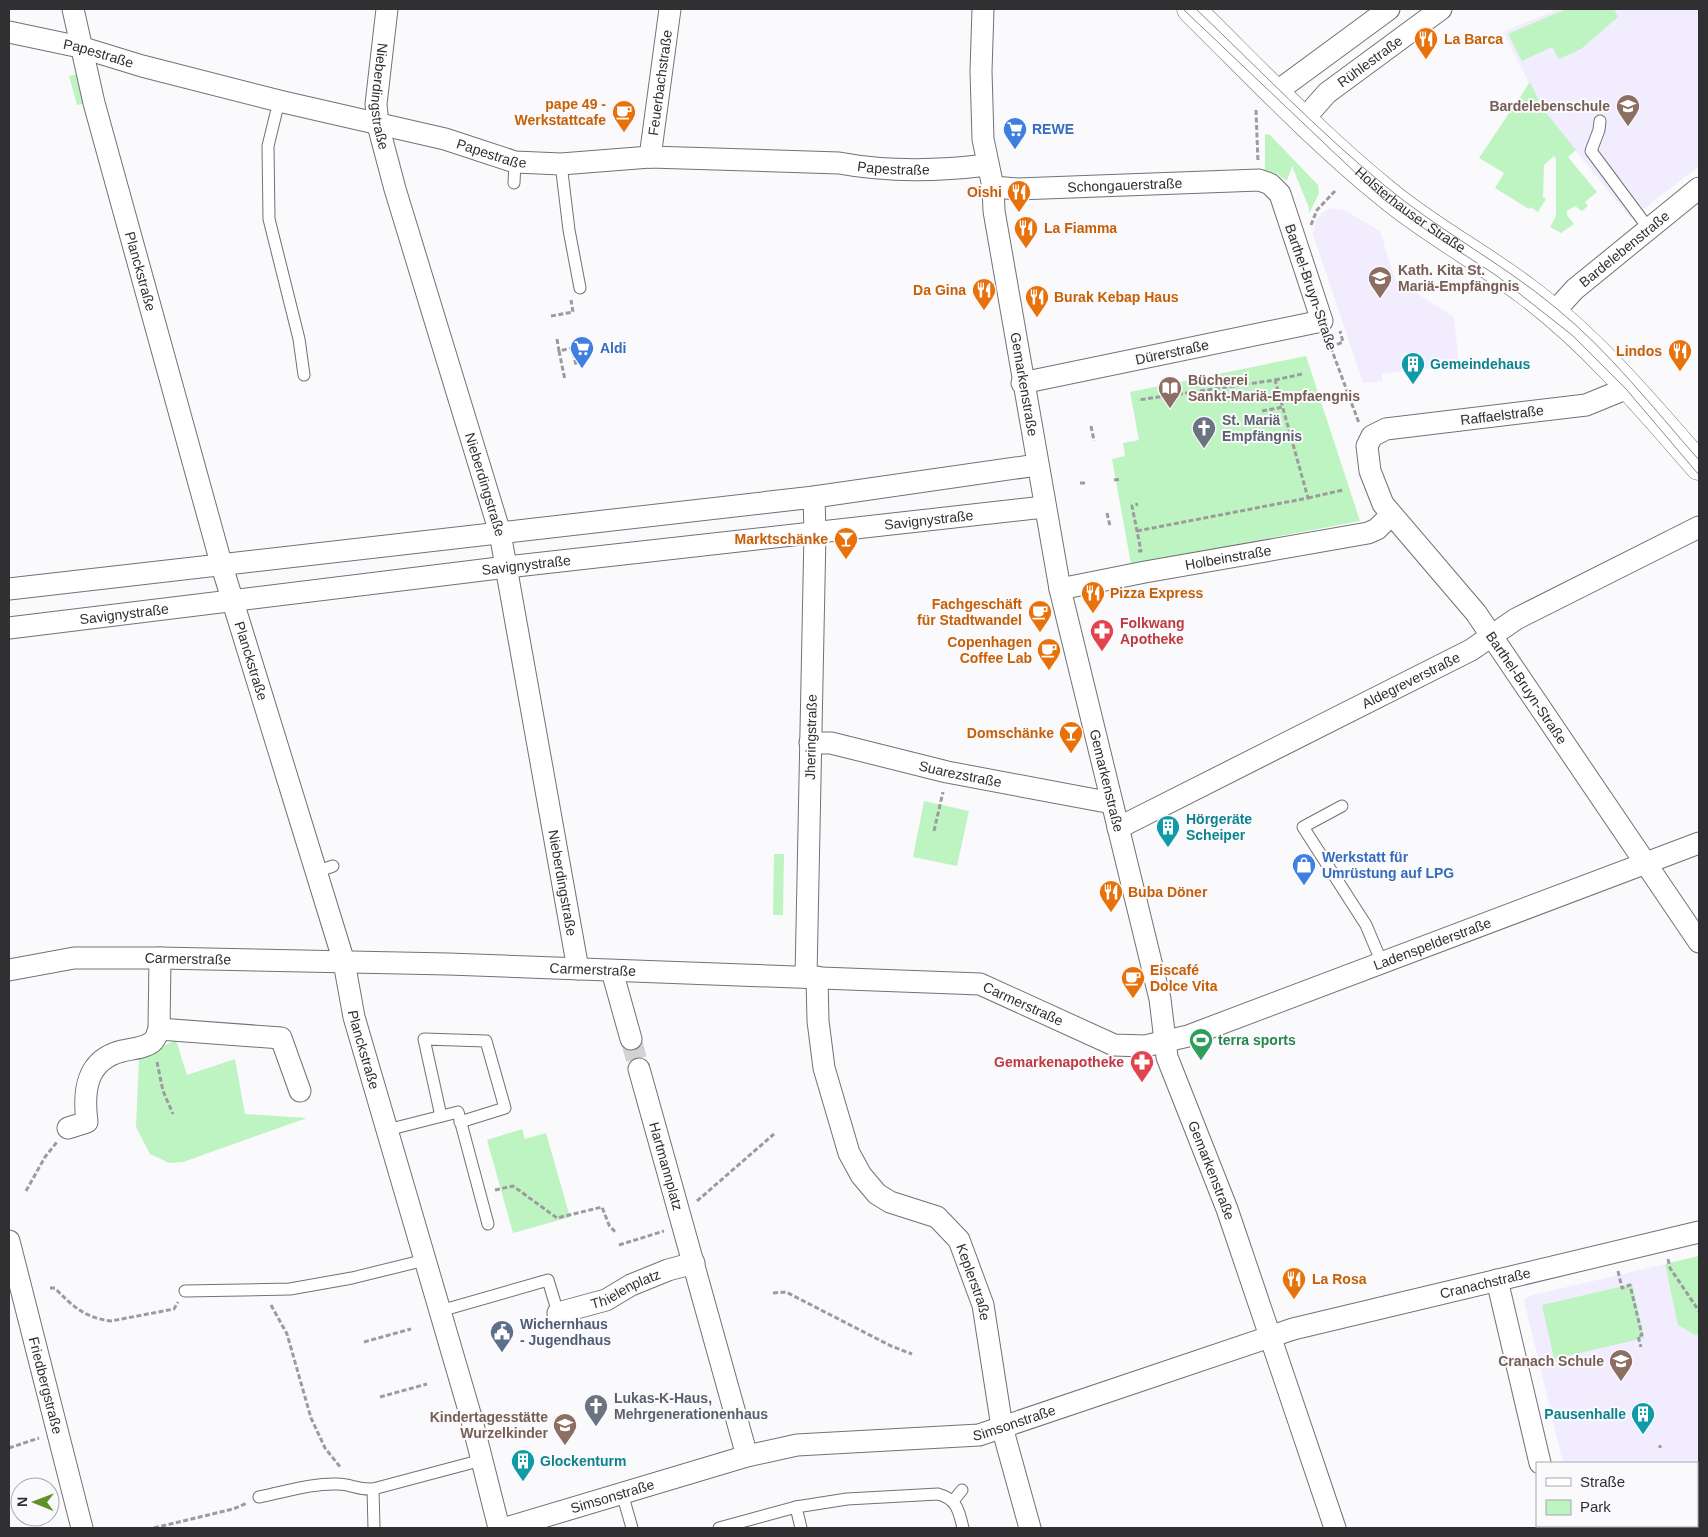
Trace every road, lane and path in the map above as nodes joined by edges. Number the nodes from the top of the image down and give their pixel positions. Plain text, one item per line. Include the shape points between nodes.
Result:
1 (73, 9) edge
2 (386, 9) edge
3 (670, 9) edge
4 (983, 9) edge
5 (1190, 9) edge
6 (1389, 9) edge
7 (1441, 9) edge
8 (9, 32) edge
9 (80, 47) junction
10 (1276, 92) junction
11 (278, 101) junction
12 (1256, 110) dead end
13 (1304, 119) junction
14 (1600, 121) dead end
15 (378, 125) junction
16 (650, 157) junction
17 (515, 162) junction
18 (561, 164) junction
19 (987, 165) junction
20 (1259, 180) junction
21 (514, 183) dead end
22 (993, 187) junction
23 (1699, 188) edge
24 (1649, 229) junction
25 (580, 288) dead end
26 (1553, 313) junction
27 (1322, 321) junction
28 (557, 339) dead end
29 (559, 351) junction
30 (576, 365) dead end
31 (1302, 374) dead end
32 (304, 375) dead end
33 (565, 380) dead end
34 (1275, 380) junction
35 (1022, 382) junction
36 (1630, 388) junction
37 (1138, 400) dead end
38 (1283, 407) junction
39 (1262, 412) dead end
40 (1091, 426) dead end
41 (1369, 433) junction
42 (1094, 441) dead end
43 (1695, 455) edge
44 (1037, 465) junction
45 (1120, 479) dead end
46 (1114, 480) dead end
47 (1080, 483) dead end
48 (1085, 483) dead end
49 (1343, 490) dead end
50 (814, 497) junction
51 (1308, 498) junction
52 (1138, 504) dead end
53 (1044, 507) junction
54 (1107, 513) dead end
55 (1391, 515) junction
56 (1110, 526) dead end
57 (1699, 527) edge
58 (1137, 531) junction
59 (500, 533) junction
60 (815, 533) junction
61 (1132, 552) dead end
62 (222, 563) junction
63 (507, 567) junction
64 (9, 589) edge
65 (1060, 589) junction
66 (232, 600) junction
67 (9, 628) edge
68 (1491, 635) junction
69 (810, 743) junction
70 (947, 772) junction
71 (1112, 803) junction
72 (1342, 806) dead end
73 (1118, 828) junction
74 (934, 831) dead end
75 (1699, 843) edge
76 (1646, 864) junction
77 (1699, 942) edge
78 (160, 958) junction
79 (344, 962) junction
80 (1382, 963) junction
81 (578, 969) junction
82 (9, 970) edge
83 (612, 971) junction
84 (811, 977) junction
85 (155, 1036) junction
86 (631, 1039) tunnel mouth
87 (1165, 1043) junction
88 (639, 1069) tunnel mouth
89 (300, 1091) dead end
90 (173, 1114) dead end
91 (441, 1116) junction
92 (460, 1122) junction
93 (68, 1128) dead end
94 (387, 1130) junction
95 (774, 1134) dead end
96 (46, 1155) dead end
97 (503, 1188) dead end
98 (26, 1191) dead end
99 (696, 1202) dead end
100 (488, 1224) dead end
101 (683, 1226) junction
102 (1699, 1232) edge
103 (616, 1233) dead end
104 (9, 1241) edge
105 (619, 1245) dead end
106 (1668, 1259) dead end
107 (425, 1260) junction
108 (694, 1263) junction
109 (1618, 1270) dead end
110 (1497, 1280) junction
111 (50, 1288) dead end
112 (265, 1290) junction
113 (185, 1291) joint
114 (773, 1293) dead end
115 (440, 1310) junction
116 (1699, 1311) edge
117 (558, 1313) joint
118 (411, 1329) dead end
119 (1271, 1335) junction
120 (364, 1342) dead end
121 (1641, 1347) dead end
122 (912, 1354) dead end
123 (427, 1384) dead end
124 (380, 1397) dead end
125 (1651, 1409) dead end
126 (1652, 1415) dead end
127 (1002, 1427) junction
128 (44, 1437) dead end
129 (9, 1448) edge
130 (747, 1456) junction
131 (482, 1460) junction
132 (1540, 1462) edge
133 (349, 1486) junction
134 (373, 1489) junction
135 (962, 1490) dead end
136 (622, 1494) junction
137 (259, 1497) joint
138 (953, 1501) junction
139 (796, 1507) junction
140 (82, 1528) edge
141 (154, 1528) edge
142 (374, 1528) edge
143 (499, 1528) edge
144 (506, 1528) edge
145 (632, 1528) edge
146 (719, 1528) edge
147 (801, 1528) edge
148 (964, 1528) edge
149 (1030, 1528) edge
150 (1335, 1528) edge

1 - 9 street, Planckstraße
2 - 15 street, Nieberdingstraße via 376,104
3 - 16 street, Feuerbachstraße
4 - 19 street, Gemarkenstraße via 981,70
5 - 10 main road, Holsterhauser Straße
6 - 10 street
7 - 13 street, Rühlestraße via 1327,93
8 - 9 street, Papestraße
9 - 11 street, Papestraße
9 - 62 street, Planckstraße
10 - 13 main road, Holsterhauser Straße
11 - 15 street, Papestraße
11 - 32 lane via 268,146 269,219 299,340
12 - 20 path
13 - 26 main road, Holsterhauser Straße via 1397,203
14 - 24 lane via 1591,151
15 - 17 street, Papestraße via 445,139
15 - 59 street, Nieberdingstraße
16 - 18 street, Papestraße
16 - 19 street, Papestraße via 839,163 867,168 958,169
17 - 18 street, Papestraße
17 - 21 lane
18 - 25 lane
19 - 22 street, Gemarkenstraße
20 - 22 street, Schongauerstraße via 1018,189
20 - 27 street, Barthel-Bruyn-Straße via 1270,184 1280,194
22 - 35 street, Gemarkenstraße via 994,211
23 - 24 street, Bardelebenstraße
24 - 26 street, Bardelebenstraße via 1575,289
26 - 36 main road, Holsterhauser Straße
27 - 35 street, Dürerstraße
27 - 41 path, Barthel-Bruyn-Straße via 1359,424
28 - 29 path
29 - 30 path via 572,348
29 - 33 path
31 - 34 path
34 - 37 path
34 - 38 path
35 - 44 street, Gemarkenstraße
36 - 41 street, Raffaelstraße via 1586,405
36 - 43 main road, Holsterhauser Straße
38 - 39 path
38 - 51 path
40 - 42 path
41 - 55 street, Barthel-Bruyn-Straße via 1370,471
44 - 50 street
44 - 53 street, Gemarkenstraße
45 - 46 path
47 - 48 path
49 - 51 path
50 - 59 street
50 - 60 street, Jheringstraße
51 - 58 path
52 - 58 path via 1132,506
53 - 60 street, Savignystraße
53 - 65 street, Gemarkenstraße
54 - 56 path
55 - 65 street, Holbeinstraße via 1368,533
55 - 68 street, Barthel-Bruyn-Straße via 1476,613
57 - 68 street, Aldegreverstraße via 1516,619
58 - 61 path via 1141,551
59 - 62 street
59 - 63 street, Nieberdingstraße
60 - 63 street, Savignystraße
60 - 69 street, Jheringstraße
62 - 64 street
62 - 66 street, Planckstraße
63 - 66 street, Savignystraße
63 - 81 street, Nieberdingstraße
65 - 71 street, Gemarkenstraße
66 - 67 street, Savignystraße
66 - 79 street, Planckstraße via 324,869
68 - 73 street, Aldegreverstraße via 1462,654
68 - 76 street, Barthel-Bruyn-Straße
69 - 70 street, Suarezstraße via 830,743
69 - 84 street, Jheringstraße
70 - 71 street, Suarezstraße
70 - 74 path
71 - 73 street, Gemarkenstraße
72 - 80 lane via 1303,828 1366,925
73 - 87 street, Gemarkenstraße via 1160,999
75 - 76 street, Ladenspelderstraße
76 - 77 street, Barthel-Bruyn-Straße
76 - 80 street, Ladenspelderstraße
78 - 79 street, Carmerstraße
78 - 82 street, Carmerstraße via 74,958
78 - 85 street
79 - 81 street, Carmerstraße
79 - 94 street, Planckstraße via 354,1017
80 - 87 street, Ladenspelderstraße
81 - 83 street, Carmerstraße
83 - 84 street, Carmerstraße
83 - 86 street
84 - 87 street, Carmerstraße via 980,984 1114,1046
84 - 127 street, Keplerstraße via 824,1068 848,1153 877,1194 890,1202 937,1217 960,1240 982,1305
85 - 89 street via 281,1038
85 - 90 path via 158,1072
85 - 93 street via 98,1062 86,1084 87,1122
87 - 119 street, Gemarkenstraße via 1171,1069 1227,1209
88 - 101 street, Hartmannplatz
91 - 92 lane via 458,1112
91 - 92 lane via 424,1039 486,1041 505,1108
91 - 94 lane
92 - 100 lane
94 - 107 street, Planckstraße
95 - 99 path
96 - 98 path
97 - 103 path via 513,1186 557,1218 602,1207
101 - 105 path
101 - 108 street, Hartmannplatz
102 - 110 street, Cranachstraße
104 - 140 street, Friedbergstraße
106 - 116 path via 1670,1268
107 - 112 lane via 313,1286
107 - 115 street, Planckstraße
108 - 117 street, Thielenplatz via 632,1285 606,1300
108 - 130 street
109 - 121 path via 1622,1288 1630,1285 1642,1335 1638,1336
110 - 119 street, Cranachstraße
110 - 132 street
111 - 113 path via 55,1288 86,1315 111,1320 174,1310
112 - 113 lane
112 - 133 path via 286,1334 311,1418 325,1448 348,1477
114 - 122 path via 786,1292
115 - 117 lane via 548,1280
115 - 131 street, Planckstraße
118 - 120 path
119 - 127 street, Simsonstraße
119 - 150 street, Gemarkenstraße
123 - 124 path
125 - 126 path
127 - 130 street, Simsonstraße via 978,1435 797,1445
127 - 149 street, Keplerstraße
128 - 129 path
130 - 136 street, Simsonstraße
131 - 134 lane
131 - 143 street, Planckstraße
133 - 134 lane via 358,1490
133 - 137 lane via 307,1486
134 - 142 lane
135 - 138 lane
136 - 144 street, Simsonstraße
136 - 145 lane
137 - 141 path via 234,1509
138 - 139 lane via 938,1494 847,1499
138 - 148 lane
139 - 146 lane
139 - 147 lane

